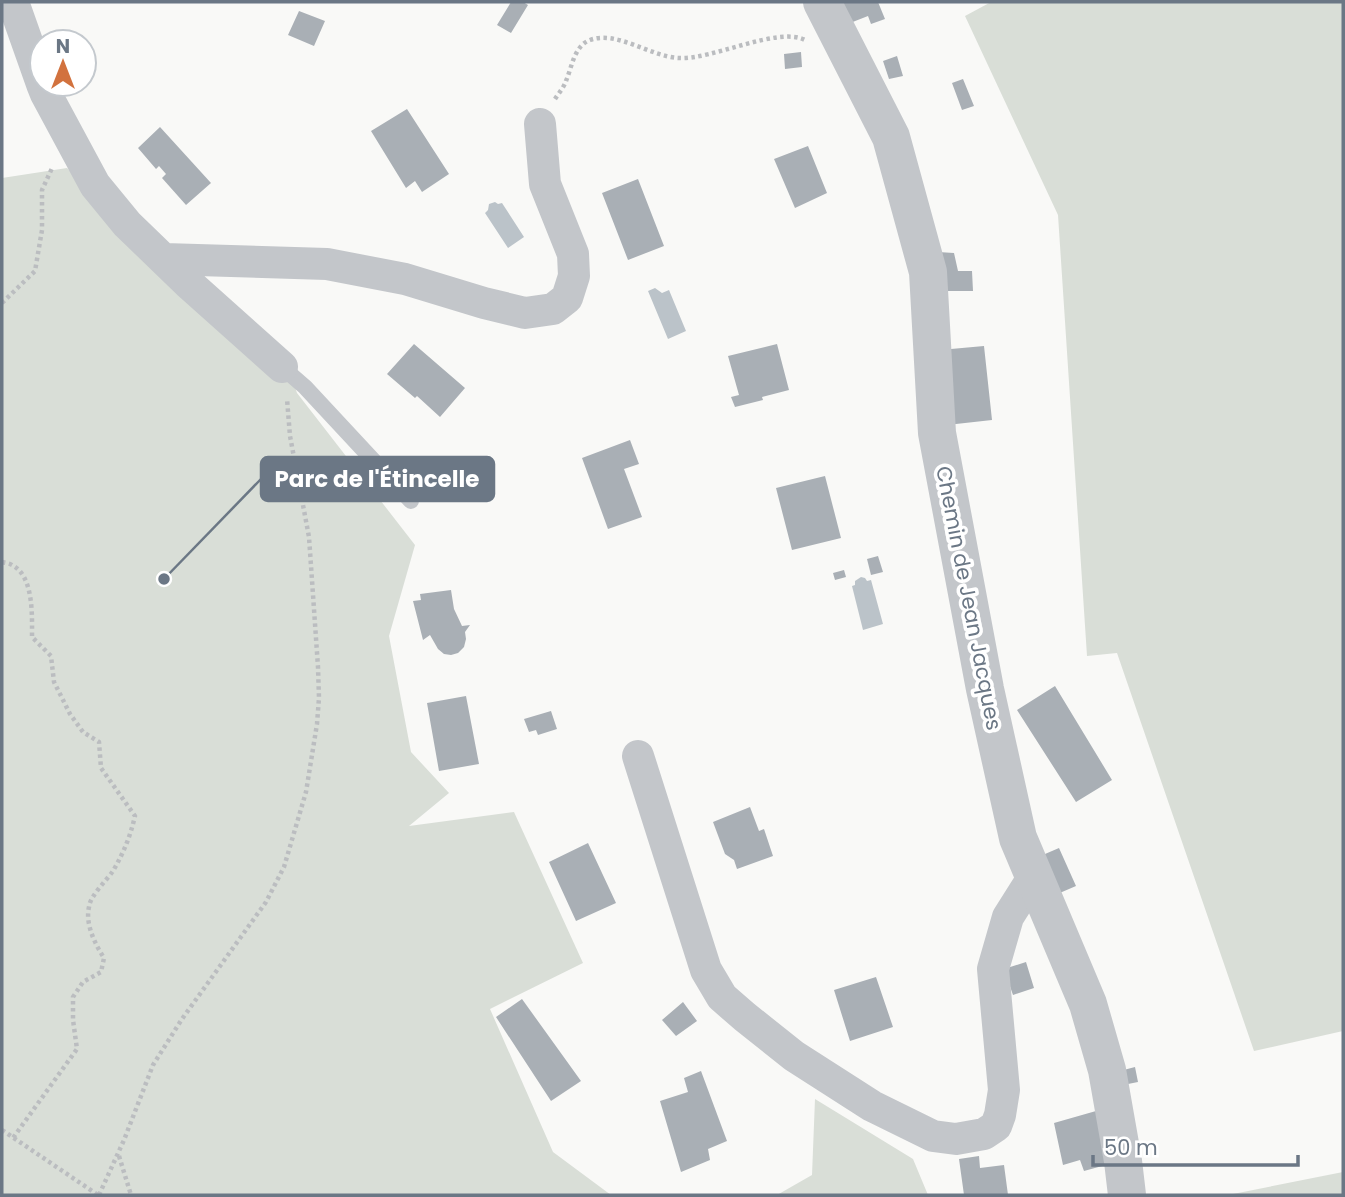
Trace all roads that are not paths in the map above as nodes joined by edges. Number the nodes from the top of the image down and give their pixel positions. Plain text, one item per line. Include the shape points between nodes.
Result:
1 (13, 2) edge
2 (822, 2) edge
3 (28, 44) edge
4 (48, 98) edge
5 (540, 124) road end
6 (164, 259) junction
7 (282, 367) joint
8 (411, 501) dead end
9 (638, 756) dead end
10 (1034, 876) junction
11 (1127, 1195) edge

1 - 3 street
2 - 10 street, Chemin de Jean Jacques via 891,137 928,272 937,433 985,689 1018,838
4 - 6 street via 95,185
5 - 6 street via 545,184 573,254 574,276 567,298 554,309 525,313 405,279 327,264
6 - 7 street
7 - 8 lane
9 - 10 street via 706,970 722,997 794,1056 872,1106 933,1136 956,1139 984,1134 996,1126 1004,1090 993,969 1008,917
10 - 11 street, Chemin de Jean Jacques via 1088,1004 1107,1070

